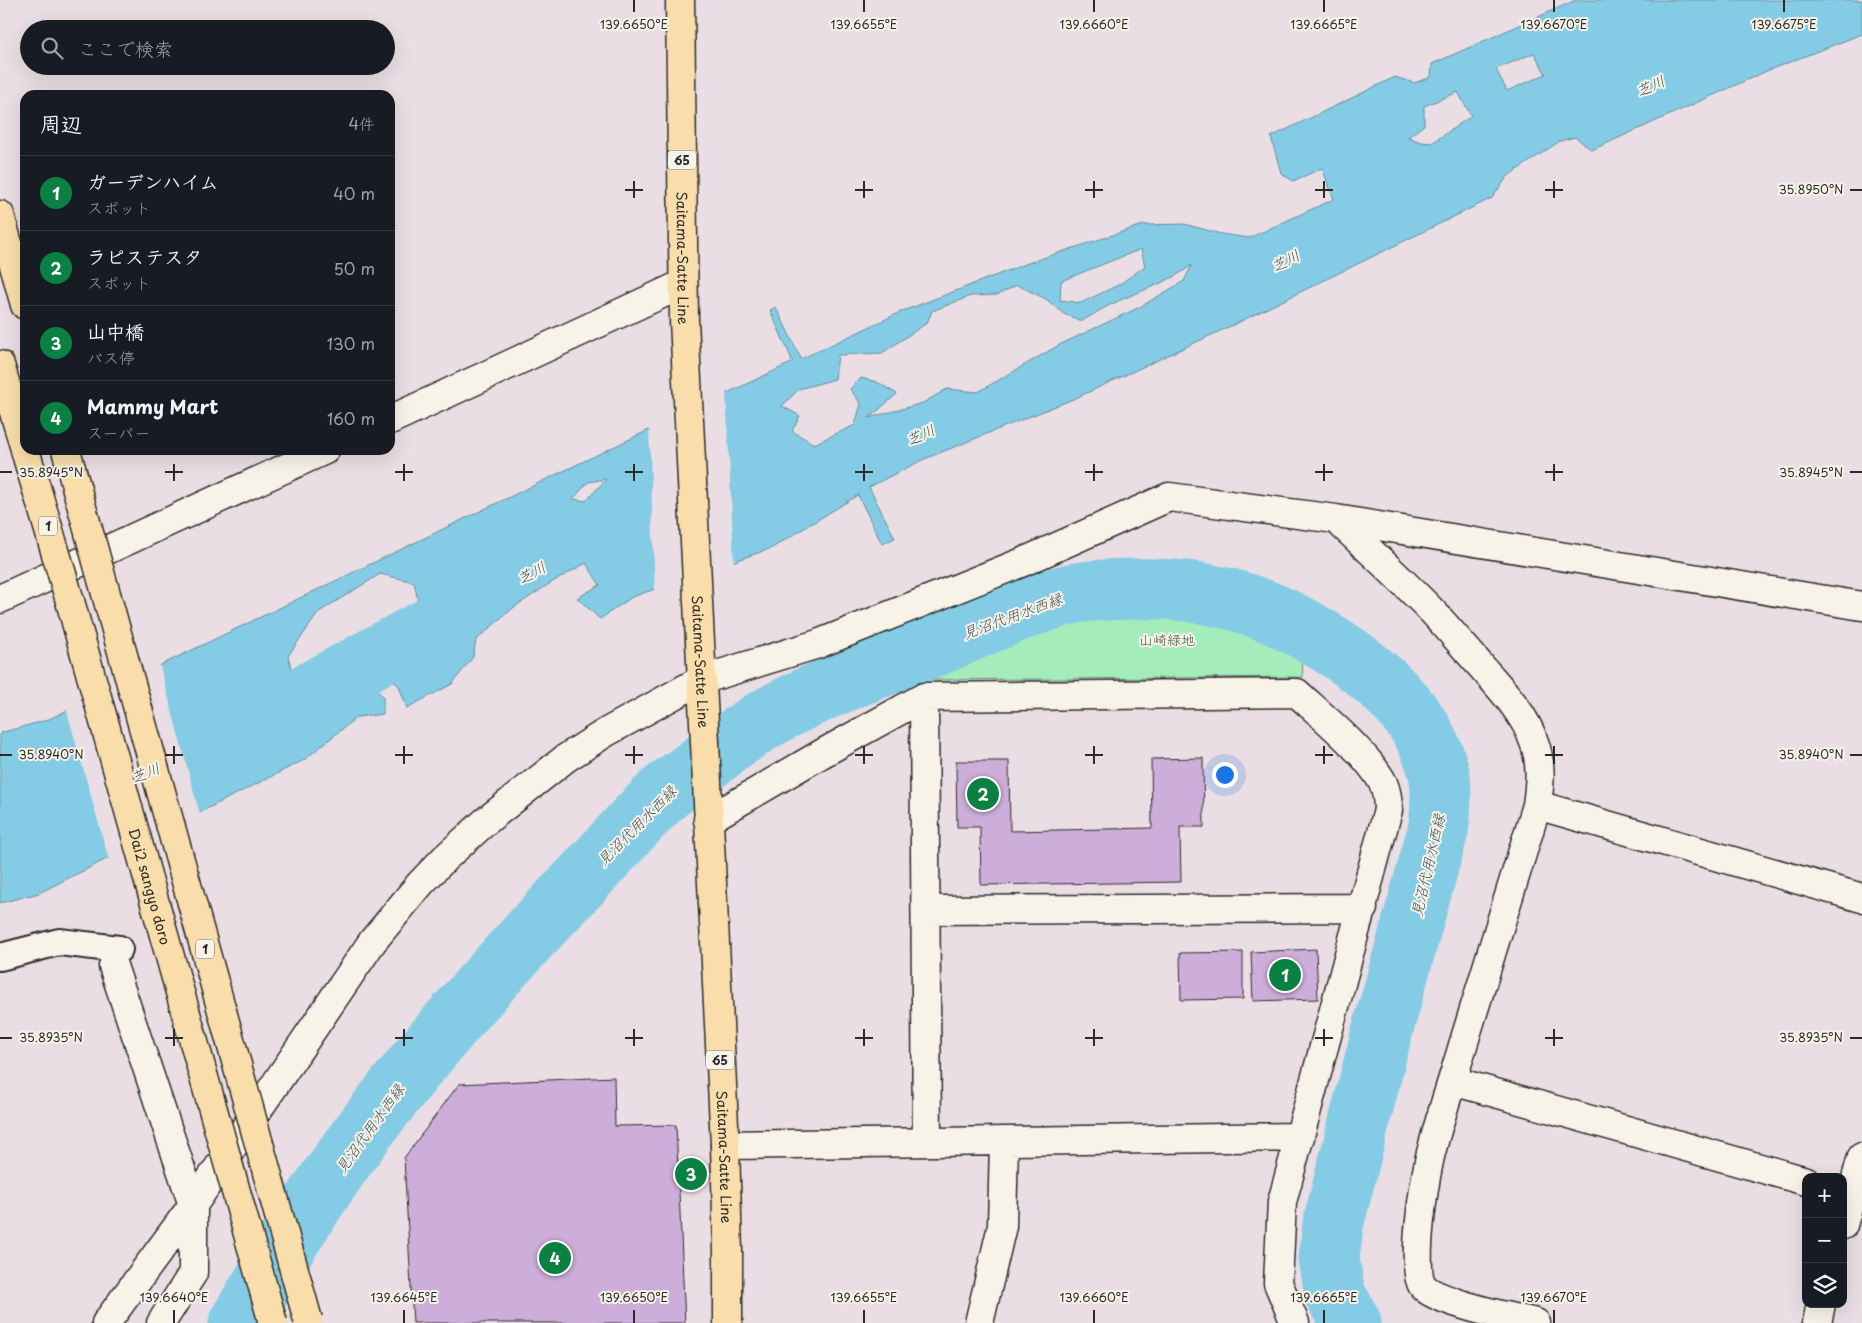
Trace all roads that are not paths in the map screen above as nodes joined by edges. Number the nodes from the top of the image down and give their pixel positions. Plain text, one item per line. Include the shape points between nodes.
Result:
1 (680, 0) edge
2 (0, 215) edge
3 (683, 284) junction
4 (20, 287) edge
5 (0, 365) edge
6 (395, 418) edge
7 (20, 432) edge
8 (27, 455) edge
9 (67, 455) edge
10 (314, 455) edge
11 (1336, 519) junction
12 (0, 598) edge
13 (1862, 606) edge
14 (701, 680) junction
15 (924, 697) junction
16 (1537, 805) junction
17 (707, 808) junction
18 (1862, 898) edge
19 (1362, 908) junction
20 (927, 910) junction
21 (0, 957) edge
22 (116, 958) joint
23 (1453, 1081) junction
24 (1300, 1137) junction
25 (927, 1142) junction
26 (1004, 1142) junction
27 (725, 1146) junction
28 (1862, 1157) edge
29 (1802, 1180) edge
30 (1852, 1194) edge
31 (193, 1205) junction
32 (1845, 1218) edge
33 (1820, 1308) edge
34 (308, 1322) edge
35 (106, 1323) edge
36 (161, 1323) edge
37 (273, 1323) edge
38 (728, 1323) edge
39 (978, 1323) edge
40 (1295, 1323) edge
41 (1536, 1323) edge
42 (1817, 1323) edge

1 - 3 main road, Saitama-Satte Line / 65
2 - 4 main road
3 - 6 street
3 - 14 main road, Saitama-Satte Line / 65
5 - 7 main road, Dai2 sangyo doro / 1
8 - 37 main road, Dai2 sangyo doro / 1, bridge
9 - 34 main road, 1, bridge
10 - 12 street
11 - 13 street
11 - 14 street via 1169,497 1023,562 818,644
11 - 16 street via 1433,612 1517,709 1534,740 1539,757
14 - 17 main road, Saitama-Satte Line / 65
14 - 31 street via 566,758 445,858 372,942
15 - 17 street via 823,753
15 - 19 street via 1297,693 1376,772 1388,796 1388,810
15 - 20 street
16 - 18 street
16 - 23 street
17 - 27 main road, Saitama-Satte Line / 65
19 - 20 street
19 - 24 street
20 - 25 street
21 - 22 street via 59,942
22 - 31 street
23 - 29 street
23 - 41 street via 1428,1171 1418,1256 1422,1286 1439,1298
24 - 26 street
24 - 40 street via 1282,1202 1278,1283
25 - 26 street
25 - 27 street
26 - 39 street via 1002,1226
27 - 38 main road, Saitama-Satte Line / 65
28 - 30 street
30 - 32 street
31 - 35 street
31 - 36 street via 193,1273
33 - 42 street

